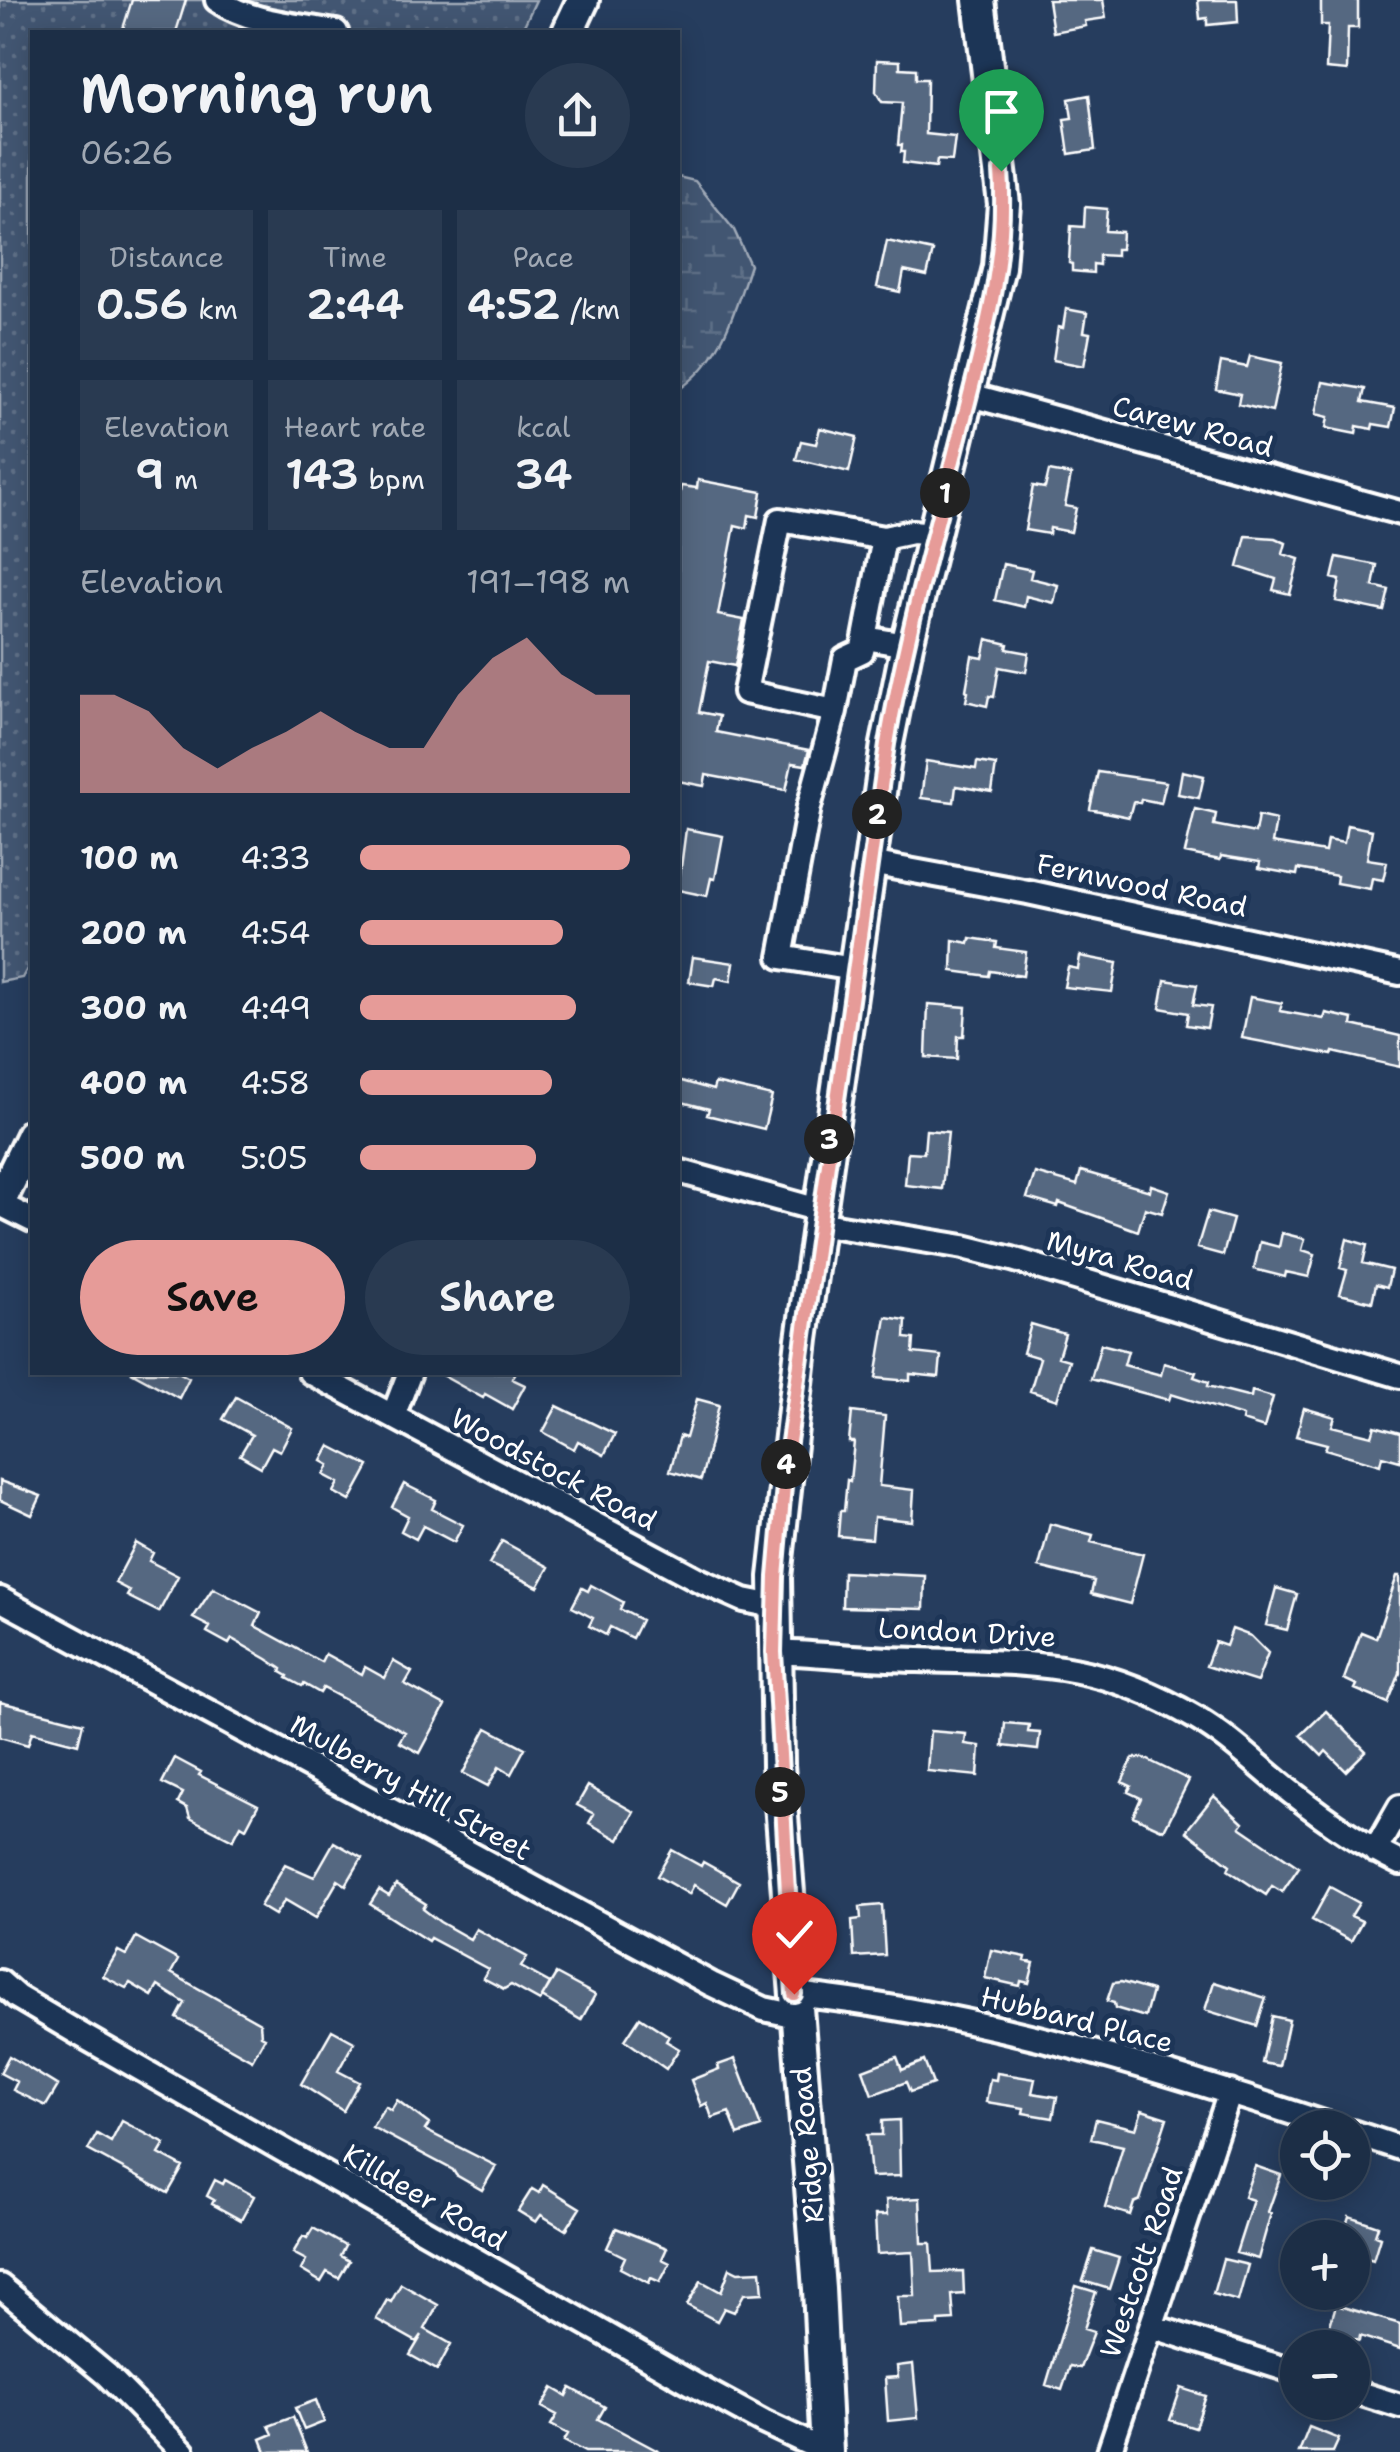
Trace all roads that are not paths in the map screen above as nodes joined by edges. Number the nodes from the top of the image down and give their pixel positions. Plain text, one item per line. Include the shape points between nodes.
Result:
1 (217, 0) edge
2 (583, 0) edge
3 (979, 0) edge
4 (325, 30) edge
5 (569, 30) edge
6 (970, 395) junction
7 (1400, 513) edge
8 (934, 534) junction
9 (884, 538) junction
10 (865, 638) junction
11 (907, 645) junction
12 (834, 710) junction
13 (870, 863) junction
14 (854, 969) junction
15 (1400, 973) edge
16 (30, 1139) edge
17 (680, 1172) edge
18 (0, 1203) edge
19 (818, 1216) junction
20 (30, 1219) edge
21 (316, 1375) edge
22 (409, 1375) edge
23 (1400, 1376) edge
24 (393, 1416) junction
25 (0, 1599) edge
26 (774, 1606) junction
27 (774, 1652) junction
28 (1400, 1807) edge
29 (1376, 1851) junction
30 (1400, 1862) edge
31 (0, 1982) edge
32 (795, 2005) junction
33 (1230, 2092) junction
34 (1284, 2110) edge
35 (1370, 2138) edge
36 (1400, 2148) edge
37 (2, 2285) edge
38 (1150, 2326) junction
39 (1280, 2367) edge
40 (1370, 2397) edge
41 (1400, 2406) edge
42 (184, 2452) edge
43 (827, 2452) edge
44 (1109, 2452) edge

1 - 4 street via 268,20
2 - 5 main road
3 - 6 main road, Ridge Road via 1004,204 999,268
6 - 7 street, Carew Road
6 - 8 main road, Ridge Road
8 - 9 street
8 - 11 main road, Ridge Road
9 - 10 street
9 - 12 street via 780,520 745,692
10 - 11 street
10 - 12 street via 862,651 845,659
11 - 13 main road, Ridge Road
12 - 14 street via 781,957
13 - 14 main road, Ridge Road
13 - 15 street, Fernwood Road
14 - 19 main road, Ridge Road
16 - 18 main road
17 - 19 street, Myra Road
18 - 20 street
19 - 23 street, Myra Road via 1012,1259
19 - 26 main road, Ridge Road
21 - 24 street, Woodstock Road
22 - 24 street
24 - 26 street, Woodstock Road via 699,1580
25 - 32 street, Mulberry Hill Street via 711,1984 764,2008
26 - 27 main road, Ridge Road
27 - 29 street, London Drive via 1094,1672 1160,1698 1230,1739 1292,1793
27 - 32 main road, Ridge Road
28 - 29 street
29 - 30 street, London Drive
31 - 43 street, Killdeer Road via 82,2036 693,2384
32 - 33 street, Hubbard Place via 906,2010 1064,2042
32 - 43 main road, Ridge Road
33 - 34 street, Hubbard Place
33 - 38 street, Westcott Road
35 - 36 street
37 - 42 street via 138,2403
38 - 39 street
38 - 44 street, Westcott Road
40 - 41 street

